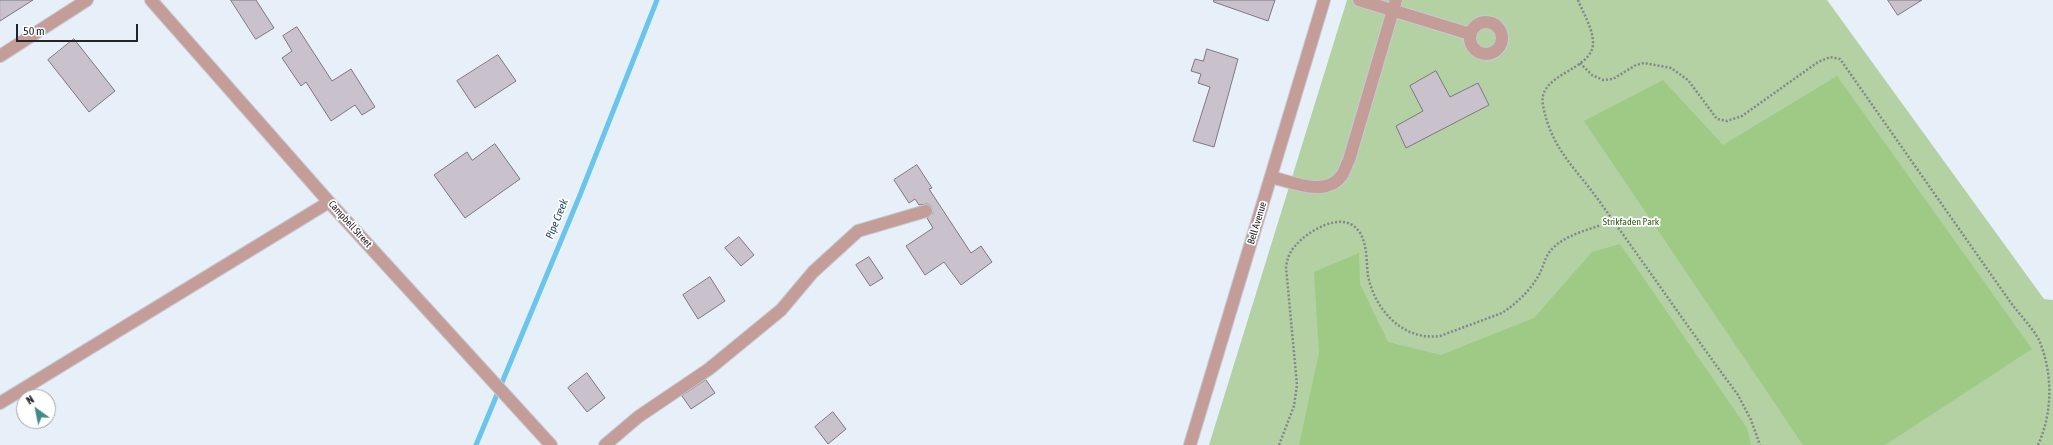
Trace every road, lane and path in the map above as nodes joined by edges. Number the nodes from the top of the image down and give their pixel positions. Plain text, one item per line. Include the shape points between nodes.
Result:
1 (87, 0) edge
2 (151, 0) edge
3 (1324, 0) edge
4 (1359, 0) edge
5 (1578, 0) edge
6 (1394, 5) edge
7 (1470, 34) dead end
8 (0, 56) edge
9 (1580, 63) junction
10 (1271, 177) junction
11 (329, 202) junction
12 (926, 211) dead end
13 (1613, 221) junction
14 (0, 403) edge
15 (551, 445) edge
16 (605, 445) edge
17 (1190, 445) edge
18 (1278, 445) edge
19 (1760, 445) edge
20 (2038, 445) edge

1 - 8 street
2 - 11 street, Campbell Street
3 - 10 street, Bell Avenue
4 - 6 street
5 - 9 path via 1589,26 1593,45 1588,56
6 - 7 street
6 - 10 street via 1342,175 1329,185 1319,187
9 - 13 path via 1552,82 1544,94 1542,103 1555,142 1565,160
9 - 20 path via 1592,75 1603,80 1613,79 1644,63 1671,68 1688,80 1717,119 1727,122 1742,116 1818,62 1830,57 1840,59 2039,340 2051,377 2052,398 2050,415
10 - 17 street, Bell Avenue
11 - 14 street
11 - 15 street, Campbell Street
12 - 16 street via 858,230 813,272 782,310 708,369 638,417
13 - 18 path via 1554,246 1547,254 1539,274 1529,289 1510,308 1454,331 1432,337 1416,335 1400,327 1380,308 1368,277 1364,241 1357,228 1343,222 1335,223 1309,234 1296,245 1287,259 1297,385 1294,406
13 - 19 path via 1738,395

